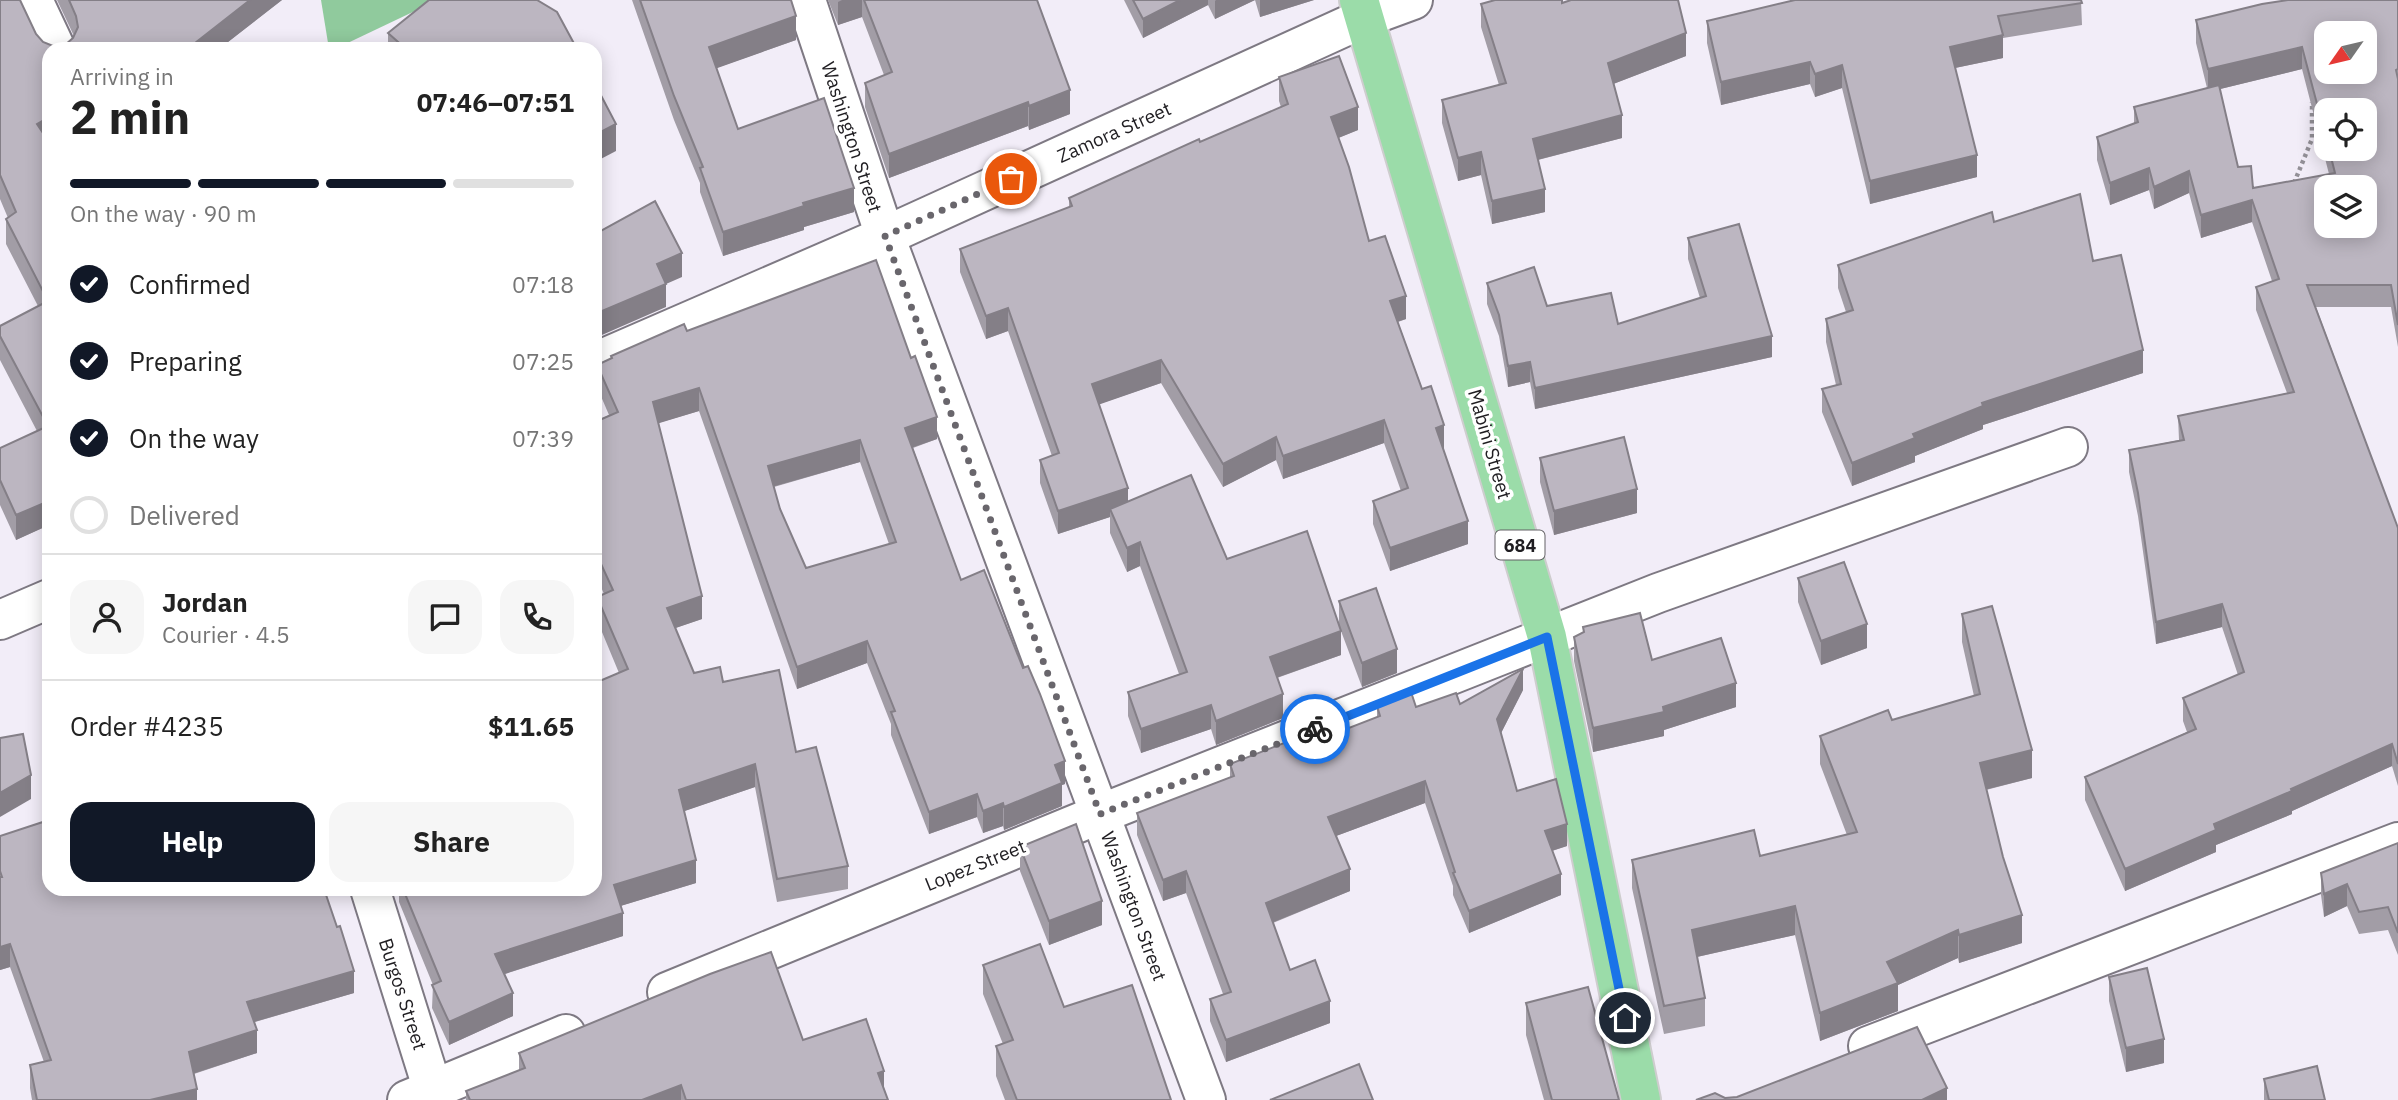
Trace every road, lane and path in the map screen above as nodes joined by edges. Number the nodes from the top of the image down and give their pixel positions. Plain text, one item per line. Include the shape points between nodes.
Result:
1 (33, 0) edge
2 (806, 0) edge
3 (1413, 0) edge
4 (1361, 9) edge
5 (53, 42) edge
6 (2312, 92) edge
7 (2294, 183) edge
8 (885, 236) junction
9 (602, 359) edge
10 (2068, 447) dead end
11 (42, 602) edge
12 (0, 620) edge
13 (1547, 637) junction
14 (1100, 814) junction
15 (2398, 842) edge
16 (372, 896) edge
17 (638, 1004) edge
18 (600, 1020) edge
19 (1832, 1060) edge
20 (425, 1096) edge
21 (1206, 1100) edge
22 (1641, 1100) edge

1 - 5 street
2 - 8 street, Washington Street
3 - 4 street, Zamora Street
4 - 8 street, Zamora Street
4 - 13 highway, Mabini Street / 684
6 - 7 path via 2312,139
8 - 9 street, Zamora Street
8 - 14 street, Washington Street
10 - 13 street, Lopez Street
11 - 12 street
13 - 14 street, Lopez Street
13 - 22 highway, Mabini Street / 684
14 - 17 street, Lopez Street
14 - 21 street, Washington Street
15 - 19 street
16 - 20 street, Burgos Street
18 - 20 street

